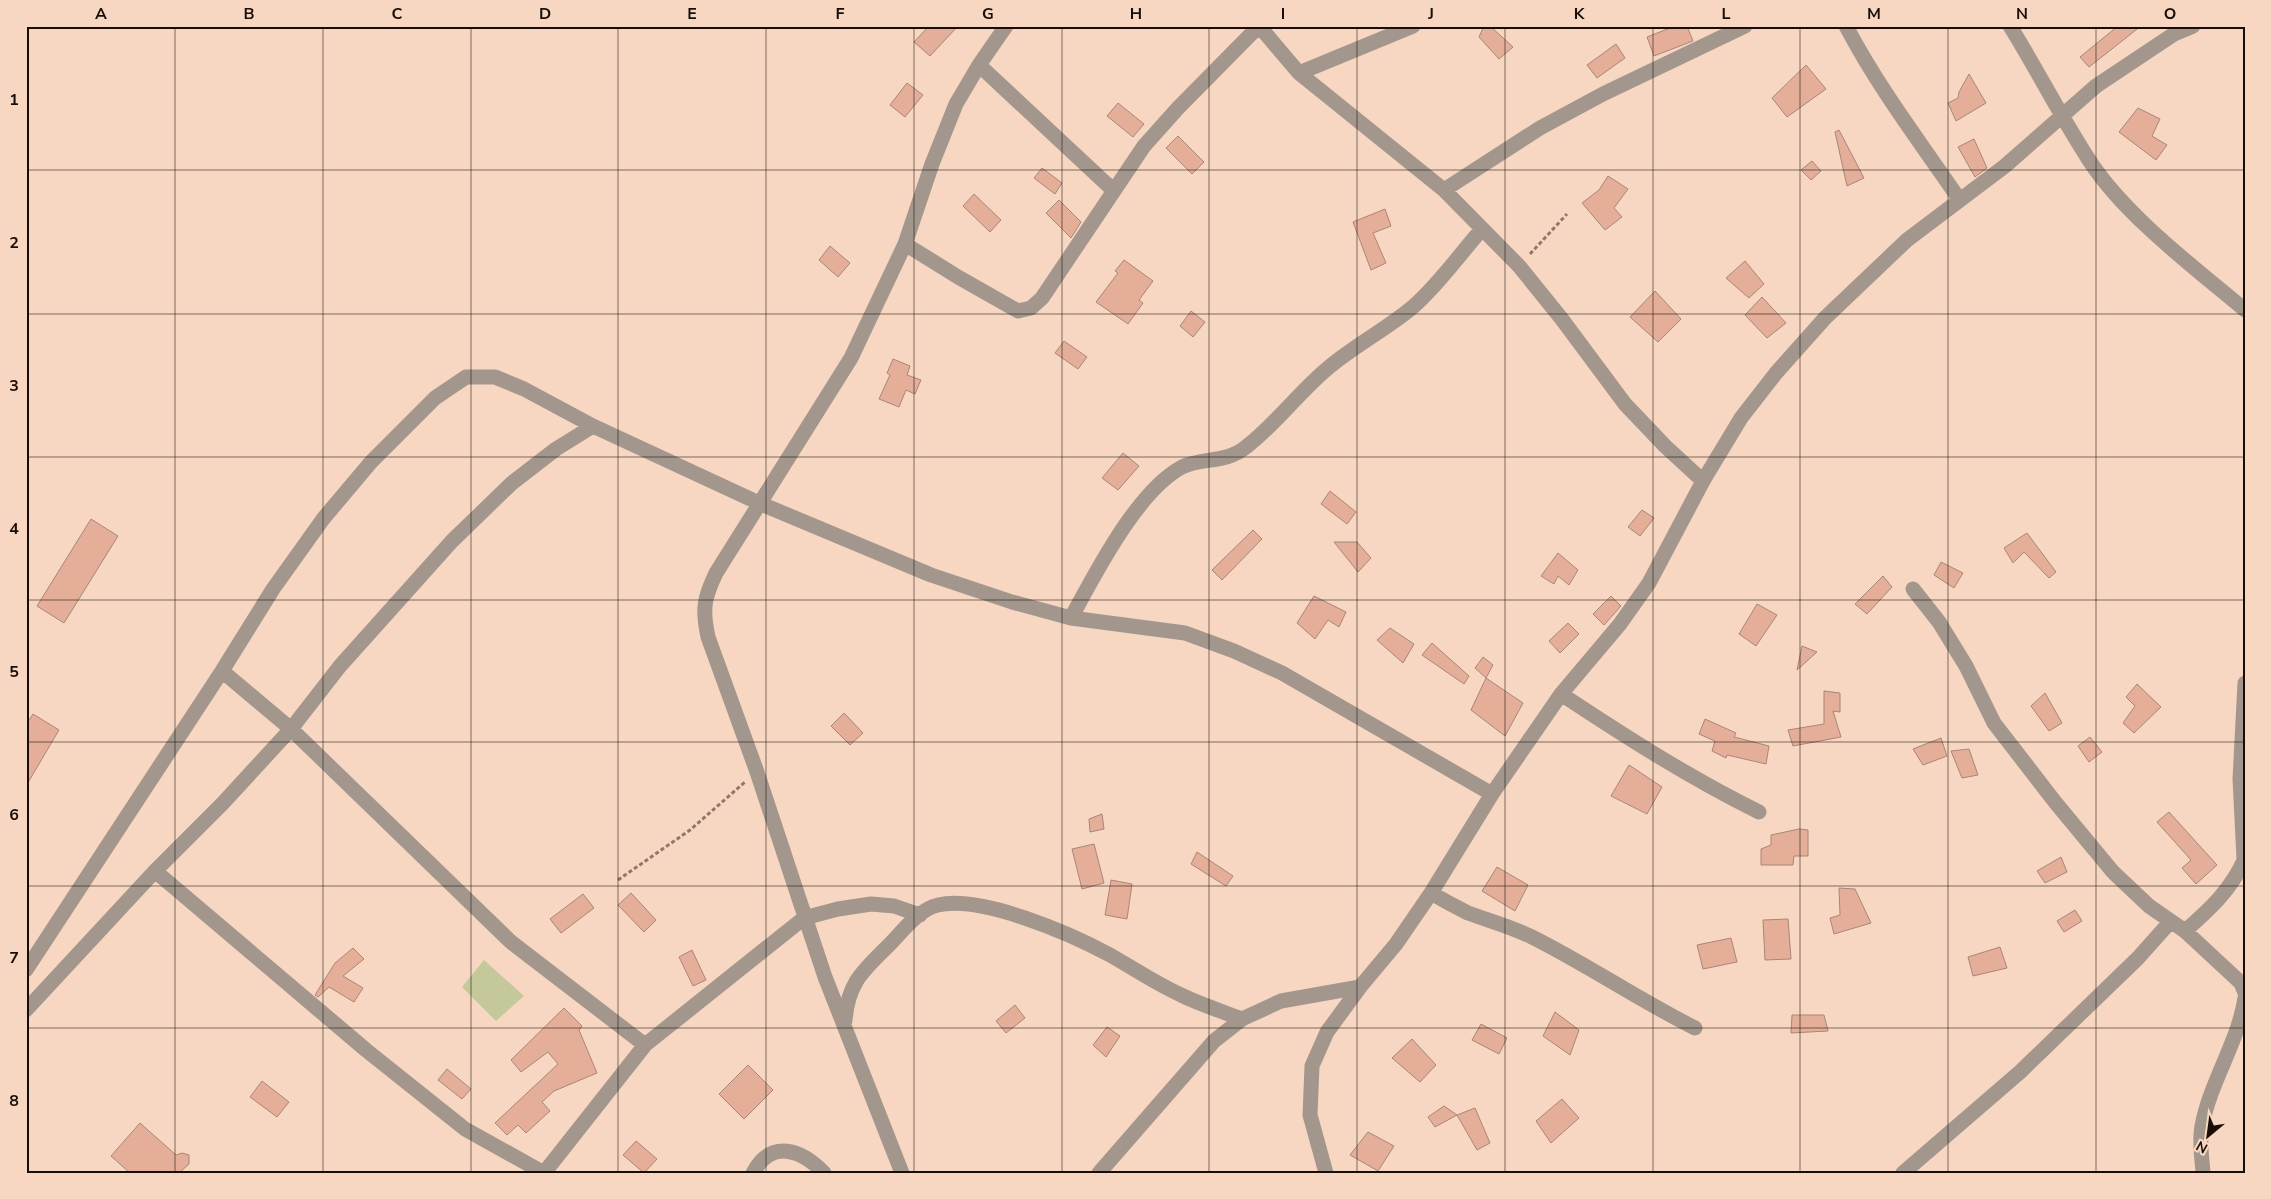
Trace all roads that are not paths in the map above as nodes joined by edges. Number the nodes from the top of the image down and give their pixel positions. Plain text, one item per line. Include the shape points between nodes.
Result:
1 (1006, 26) edge
2 (1259, 26) edge
3 (1413, 26) edge
4 (1745, 26) edge
5 (1846, 26) edge
6 (2010, 26) edge
7 (2193, 26) edge
8 (979, 65) junction
9 (1299, 73) junction
10 (2063, 115) junction
11 (1113, 190) junction
12 (1444, 190) junction
13 (1959, 199) junction
14 (1482, 229) junction
15 (906, 244) junction
16 (2245, 310) edge
17 (592, 426) junction
18 (1703, 481) junction
19 (759, 502) junction
20 (1913, 589) dead end
21 (1070, 618) junction
22 (222, 671) junction
23 (2245, 683) edge
24 (1561, 694) junction
25 (291, 729) junction
26 (1492, 794) junction
27 (1759, 812) dead end
28 (2245, 859) edge
29 (155, 871) junction
30 (1431, 893) junction
31 (920, 915) junction
32 (804, 918) junction
33 (2171, 922) junction
34 (2185, 931) junction
35 (26, 970) edge
36 (1360, 987) junction
37 (2245, 993) edge
38 (2245, 998) edge
39 (26, 1010) edge
40 (1242, 1019) junction
41 (844, 1025) junction
42 (1695, 1028) dead end
43 (645, 1046) junction
44 (544, 1173) edge
45 (753, 1173) edge
46 (824, 1173) edge
47 (902, 1173) edge
48 (1099, 1173) edge
49 (1326, 1173) edge
50 (1903, 1173) edge
51 (2204, 1173) edge

1 - 8 street
2 - 9 street
2 - 11 street via 1144,146
3 - 9 street
4 - 12 street via 1540,128
5 - 13 street via 1892,104
6 - 10 street
7 - 10 street via 2174,34 2124,66
8 - 11 street
8 - 15 street via 956,104
9 - 12 street
10 - 13 street via 2005,166
10 - 16 street via 2092,164 2129,208
11 - 15 street via 1042,298 1031,308 1018,310 1000,302
12 - 14 street
13 - 18 street via 1907,240 1825,318 1741,418
14 - 18 street via 1519,266 1625,404
14 - 21 street via 1415,305 1328,368 1239,453 1184,466 1166,477 1138,508
15 - 19 street via 851,358
17 - 19 street
17 - 22 street via 495,377 466,377 435,398 371,462 323,518 272,589
17 - 25 street via 512,483 452,541 340,666
18 - 24 street via 1649,583 1620,624
19 - 21 street via 931,575
19 - 32 street via 716,573 707,592 704,616 708,637 757,772
20 - 33 street via 1939,622 1966,666 1994,723 2055,802 2113,872
21 - 26 street via 1185,633 1234,651 1282,673
22 - 25 street
22 - 35 street
23 - 28 street via 2240,779
24 - 26 street
24 - 27 street via 1650,753
25 - 29 street
25 - 43 street via 511,942
26 - 30 street
28 - 34 street via 2226,892
29 - 39 street
29 - 44 street via 457,1124
30 - 36 street via 1396,944
30 - 42 street via 1468,912 1532,937
31 - 32 street via 894,906 871,904
31 - 40 street via 945,904 1002,911 1053,929 1108,954 1178,994
31 - 41 street via 855,982 846,1000
32 - 41 street
32 - 43 street
33 - 34 street
33 - 50 street via 2020,1072
34 - 37 street via 2241,984
36 - 40 street via 1281,1001
36 - 49 street via 1326,1032 1312,1066 1310,1115
38 - 51 street via 2237,1028 2210,1095 2202,1128
40 - 48 street via 1214,1041
41 - 47 street
43 - 44 street
45 - 46 street via 758,1163 772,1152 792,1151 814,1162

